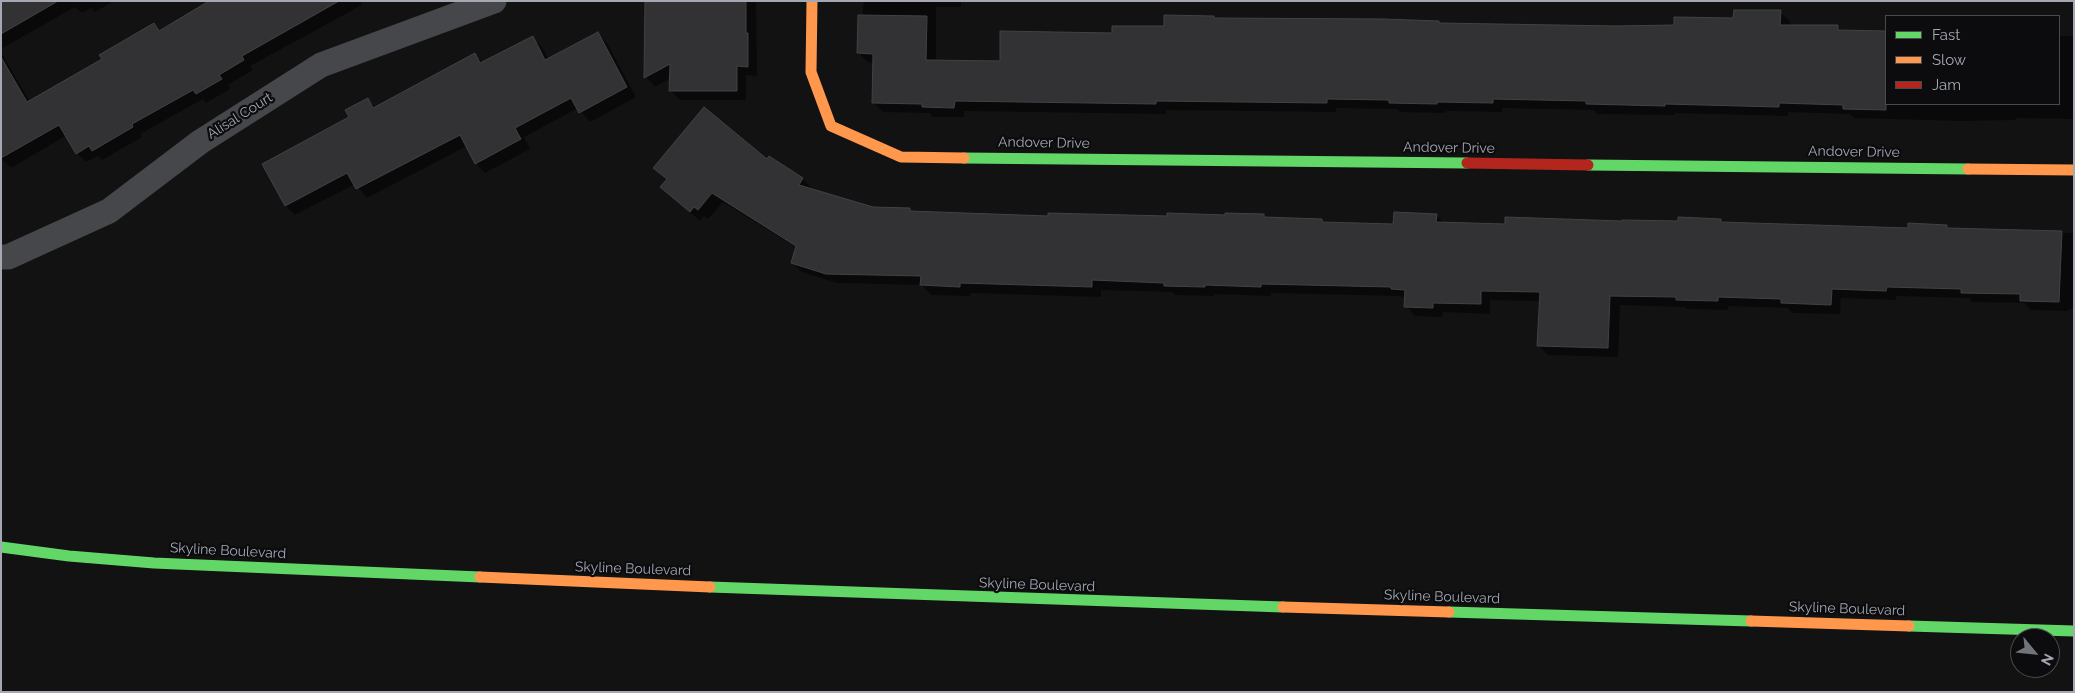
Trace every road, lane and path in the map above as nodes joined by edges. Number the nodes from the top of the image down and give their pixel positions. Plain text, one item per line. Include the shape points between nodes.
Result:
1 (494, 1) edge
2 (812, 1) edge
3 (2074, 170) edge
4 (1, 257) edge
5 (1, 547) edge
6 (2074, 631) edge

1 - 4 street, Alisal Court via 321,65 200,142 109,211 8,257
2 - 3 main road, Andover Drive via 811,72 831,126 901,157
5 - 6 main road, Skyline Boulevard via 154,563 855,593

